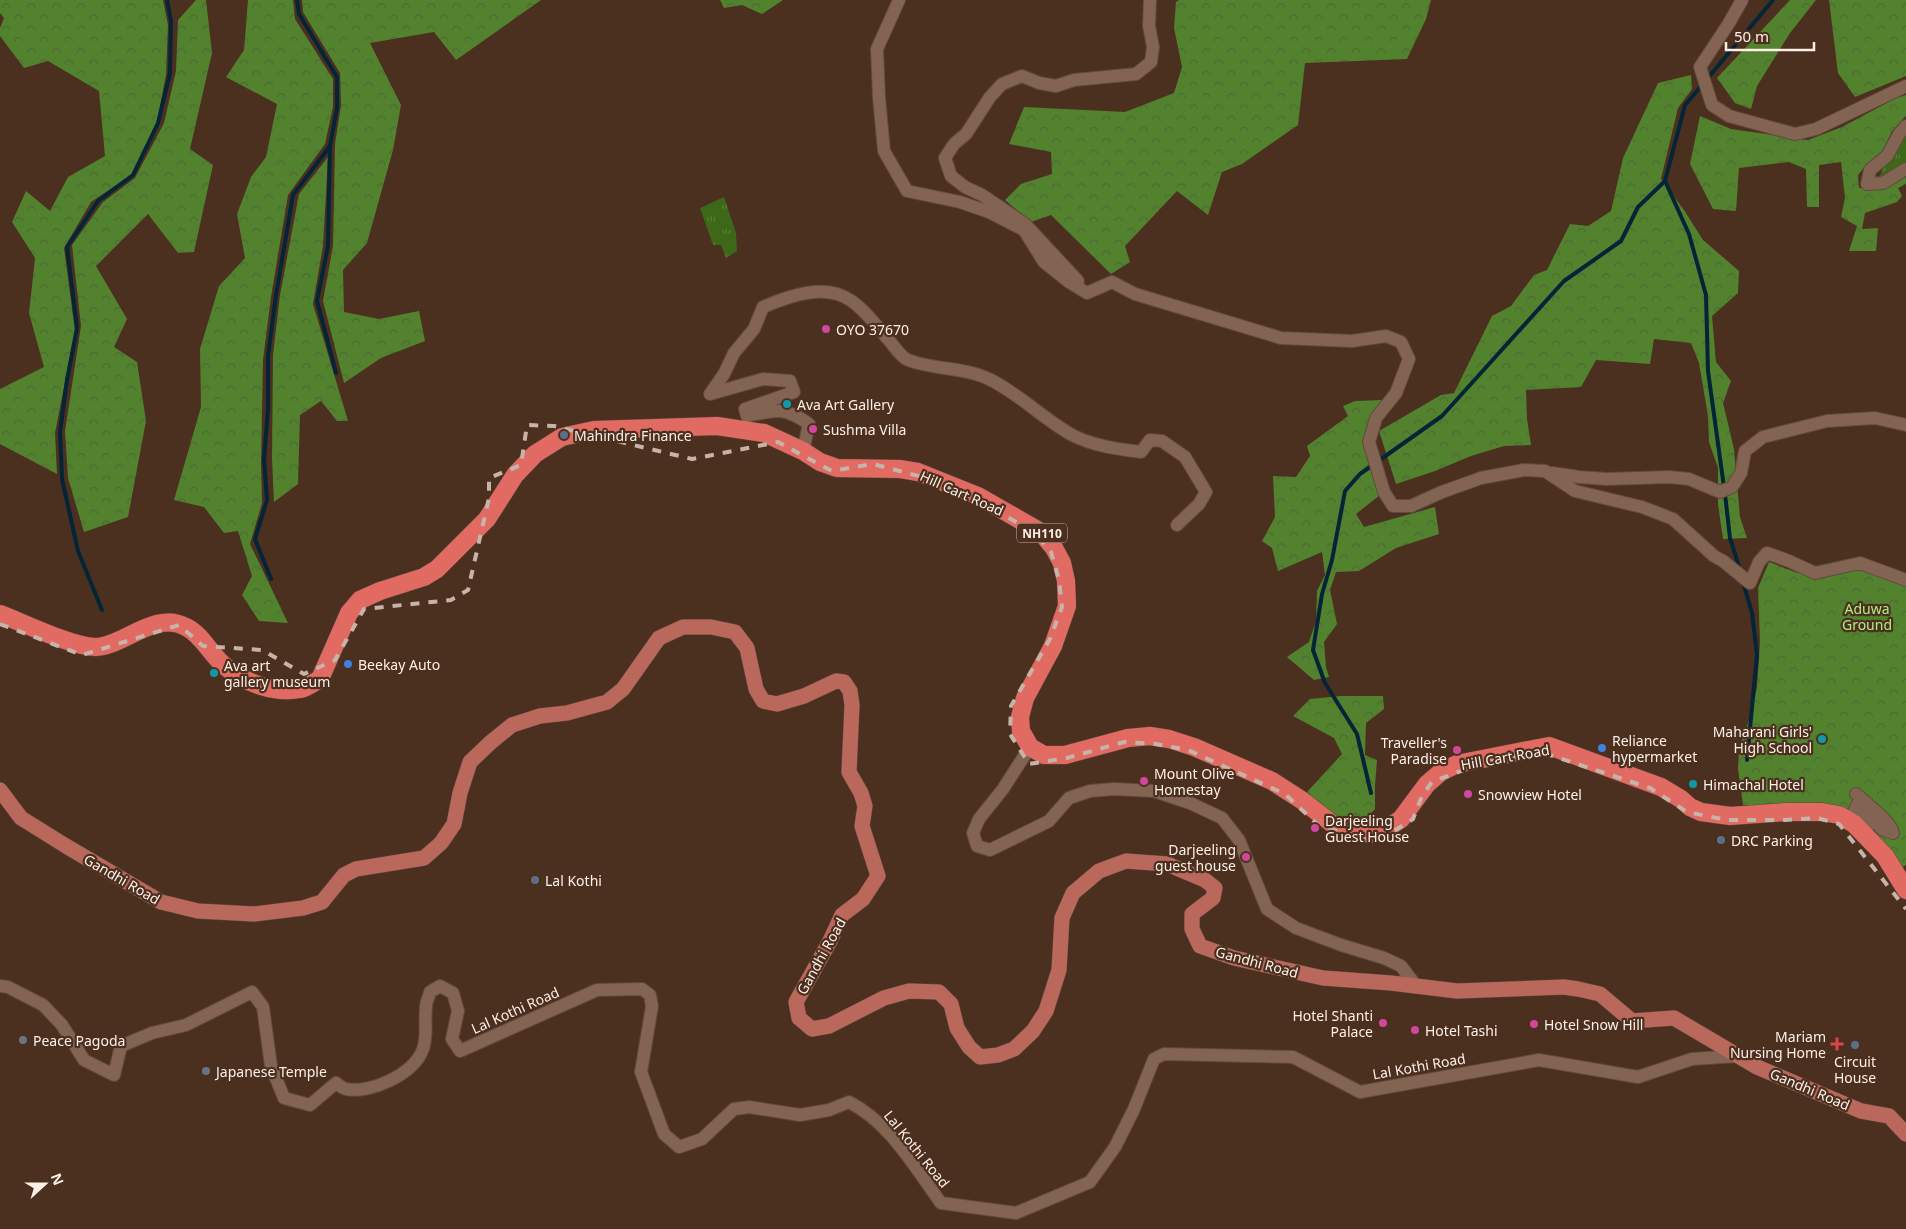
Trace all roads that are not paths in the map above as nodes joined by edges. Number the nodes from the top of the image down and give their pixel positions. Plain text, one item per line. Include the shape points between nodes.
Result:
1 (899, 0) edge
2 (1150, 0) edge
3 (1742, 0) edge
4 (1906, 86) edge
5 (1906, 126) edge
6 (1906, 169) edge
7 (1087, 293) junction
8 (1906, 425) edge
9 (803, 451) junction
10 (1545, 472) junction
11 (1177, 525) dead end
12 (1906, 580) edge
13 (0, 614) edge
14 (1030, 747) junction
15 (0, 790) edge
16 (1856, 794) dead end
17 (1904, 887) edge
18 (0, 986) edge
19 (1417, 987) junction
20 (1738, 1056) junction
21 (1906, 1134) edge

1 - 7 street via 877,48 879,97 884,151 907,192 960,202 1024,230 1044,262
2 - 7 street via 1151,62 1136,74 1074,80 1056,86 1022,76 1002,84 945,158 951,176 1025,224
3 - 4 street via 1700,68 1712,106 1729,116 1796,134
5 - 6 street via 1887,156 1870,170 1867,184 1883,183
7 - 10 street via 1112,282 1135,294 1281,338 1352,341 1386,336 1400,342 1409,359 1396,393 1376,418 1369,442 1384,492 1393,506 1411,506 1481,478 1524,470
8 - 10 street via 1875,418 1827,421 1763,437 1745,451 1741,473 1726,490 1669,477 1607,479
9 - 11 street via 809,424 793,413 775,411 747,416 745,409 794,392 790,381 763,378 710,394 734,353 754,329 763,307 807,292 827,292 850,300 906,360 986,378 1006,387 1075,436 1109,447 1141,452 1150,440 1162,441 1185,457 1206,492 1199,504
9 - 13 highway, Hill Cart Road / NH110 via 764,433 717,426 594,430 562,437 535,454 514,475 487,518 437,569 424,577 360,600 349,613 320,679 300,689 255,685 226,667 186,626 172,623 143,628 99,647 82,646
9 - 14 highway, Hill Cart Road / NH110 via 837,468 900,468 918,472 978,496 1041,532 1054,548 1062,563 1067,606 1053,646 1025,698 1020,716 1021,731
10 - 12 street via 1576,491 1642,507 1673,519 1750,583 1759,562 1767,554 1815,573 1860,563
14 - 17 highway, Hill Cart Road via 1044,755 1065,755 1128,738 1150,736 1169,739 1272,781 1334,825 1370,834 1401,819 1427,784 1457,764 1549,746 1661,787 1701,812 1730,816 1795,812 1839,815 1854,824 1879,851
14 - 19 street via 979,819 972,833 976,846 990,850 1020,836 1049,821 1069,798 1090,791 1154,792 1190,803 1222,818 1240,840 1267,909 1296,928 1401,966
15 - 19 main road, Gandhi Road via 21,818 161,902 198,911 254,914 303,908 322,902 344,876 356,869 424,858 441,843 454,824 470,762 512,725 607,702 623,689 659,638 684,627 711,627 735,632 747,648 756,690 763,701 777,704 836,681 844,682 850,692 849,772 865,806 862,826 878,876 864,900 842,915 796,1002 799,1018 812,1029 829,1026 884,998 909,991 940,992 951,1004 957,1028 968,1047 980,1057 1014,1049 1033,1031 1046,1011 1059,970 1062,918 1073,893 1099,871 1126,861 1167,864 1205,880 1215,888 1213,898 1192,914 1192,929 1200,946 1234,958 1322,978
16 - 17 street via 1893,828 1893,833 1882,829 1857,805 1854,812 1897,866
18 - 20 street, Lal Kothi Road via 43,1005 62,1025 84,1060 114,1075 121,1046 152,1033 186,1025 252,992 264,1007 270,1066 284,1098 310,1105 336,1083 344,1089 364,1089 392,1081 408,1068 422,1050 430,992 440,986 453,993 456,1002 458,1011 452,1039 460,1051 598,990 642,989 650,995 652,1006 641,1072 664,1134 679,1147 702,1139 734,1110 749,1107 800,1115 829,1110 849,1102 886,1128 941,1203 1016,1213 1090,1182 1115,1147 1154,1059 1164,1054 1293,1057 1360,1092 1539,1060 1638,1078 1692,1059
19 - 20 main road, Gandhi Road via 1457,991 1564,987 1600,994 1632,1021 1674,1018
20 - 21 main road, Gandhi Road via 1861,1110 1889,1116

